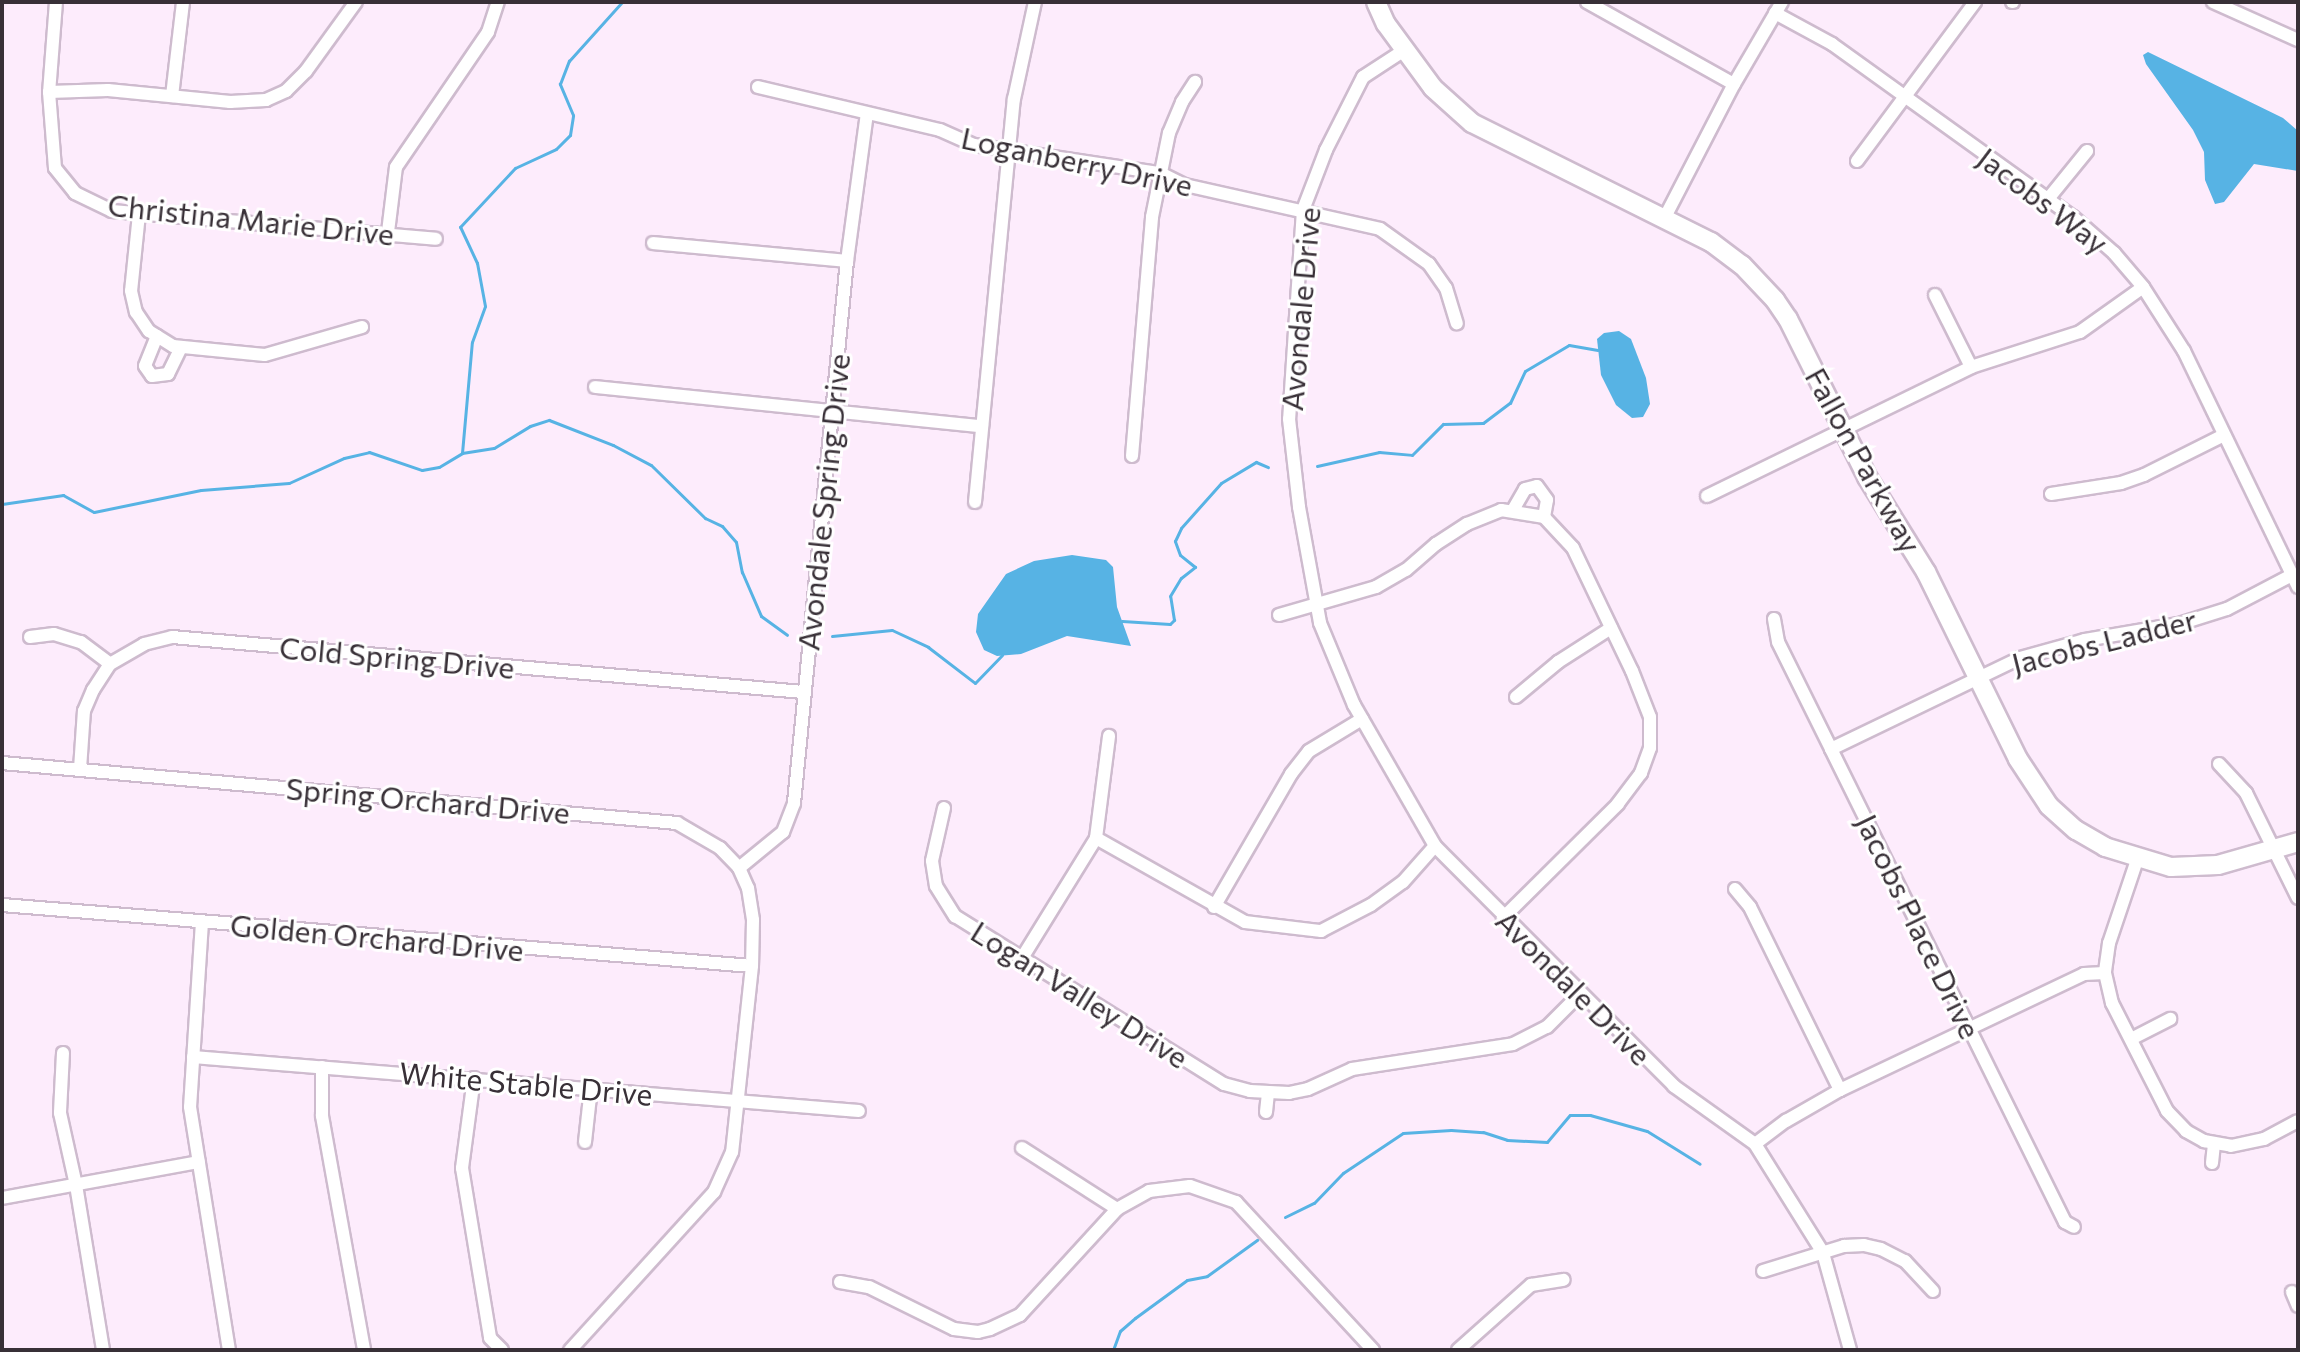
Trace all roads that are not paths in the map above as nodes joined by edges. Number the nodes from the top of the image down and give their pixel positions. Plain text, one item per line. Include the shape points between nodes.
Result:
1 (56, 2) edge
2 (183, 2) edge
3 (356, 2) edge
4 (498, 2) edge
5 (1035, 2) edge
6 (1376, 2) edge
7 (1390, 2) edge
8 (1587, 2) edge
9 (1975, 2) edge
10 (2213, 2) edge
11 (1778, 8) edge
12 (2298, 40) edge
13 (1406, 49) junction
14 (1195, 82) dead end
15 (1734, 84) junction
16 (758, 87) dead end
17 (49, 92) junction
18 (172, 96) junction
19 (1903, 96) junction
20 (867, 114) junction
21 (1009, 151) junction
22 (2087, 151) dead end
23 (1857, 161) dead end
24 (1160, 173) junction
25 (2048, 199) junction
26 (1303, 210) junction
27 (139, 214) junction
28 (1665, 217) junction
29 (388, 232) junction
30 (436, 239) dead end
31 (653, 243) dead end
32 (847, 261) junction
33 (2143, 287) junction
34 (1935, 295) dead end
35 (1457, 323) dead end
36 (362, 327) dead end
37 (157, 336) junction
38 (181, 347) junction
39 (1971, 367) junction
40 (595, 387) dead end
41 (834, 410) junction
42 (982, 426) junction
43 (1844, 430) junction
44 (2222, 436) junction
45 (1132, 456) dead end
46 (2051, 494) dead end
47 (1707, 496) dead end
48 (975, 502) dead end
49 (1513, 510) junction
50 (1544, 517) junction
51 (2292, 575) junction
52 (2298, 587) edge
53 (1314, 603) junction
54 (1279, 615) dead end
55 (1774, 619) dead end
56 (1611, 628) junction
57 (30, 637) dead end
58 (110, 664) junction
59 (1978, 676) junction
60 (803, 692) junction
61 (1516, 697) dead end
62 (1362, 719) junction
63 (1109, 736) dead end
64 (1831, 749) junction
65 (2, 763) edge
66 (2219, 764) dead end
67 (80, 769) junction
68 (944, 808) dead end
69 (2298, 829) edge
70 (1096, 838) junction
71 (2298, 842) edge
72 (1435, 846) junction
73 (2274, 848) junction
74 (2137, 860) junction
75 (739, 868) junction
76 (1735, 889) dead end
77 (2298, 898) edge
78 (2, 905) edge
79 (1214, 907) junction
80 (1503, 918) junction
81 (202, 922) junction
82 (1022, 958) junction
83 (752, 966) junction
84 (2105, 973) junction
85 (1581, 993) junction
86 (2170, 1019) dead end
87 (1970, 1029) junction
88 (2133, 1038) junction
89 (63, 1053) dead end
90 (193, 1057) junction
91 (322, 1067) junction
92 (474, 1078) junction
93 (591, 1088) junction
94 (1840, 1090) junction
95 (1268, 1093) junction
96 (738, 1100) junction
97 (859, 1111) dead end
98 (1266, 1112) dead end
99 (2298, 1121) edge
100 (585, 1142) dead end
101 (1755, 1144) junction
102 (2214, 1144) junction
103 (1022, 1148) dead end
104 (199, 1162) junction
105 (2212, 1163) dead end
106 (76, 1185) junction
107 (2, 1198) edge
108 (1117, 1209) junction
109 (2074, 1227) dead end
110 (1823, 1253) junction
111 (1763, 1271) dead end
112 (1564, 1280) dead end
113 (840, 1282) dead end
114 (1933, 1291) dead end
115 (2292, 1292) dead end
116 (2298, 1306) edge
117 (103, 1350) edge
118 (229, 1350) edge
119 (364, 1350) edge
120 (502, 1350) edge
121 (570, 1350) edge
122 (1373, 1350) edge
123 (1458, 1350) edge
124 (1850, 1350) edge

1 - 17 street, Christina Marie Drive
2 - 18 street
3 - 18 street via 286,91 266,100 230,102
4 - 29 street via 488,32 396,167
5 - 21 street via 1014,99
6 - 13 street, Fallon Parkway
7 - 13 street, Fallon Parkway
8 - 15 street
9 - 19 street
10 - 12 street
11 - 15 street
11 - 19 street, Jacobs Way
13 - 26 street, Avondale Drive via 1363,77
13 - 28 street, Fallon Parkway via 1433,88 1487,133
14 - 24 street via 1169,133
15 - 28 street
16 - 20 street, Loganberry Drive
17 - 18 street
17 - 27 street, Christina Marie Drive via 55,168 64,182 112,211
19 - 23 street
19 - 25 street, Jacobs Way
20 - 21 street, Loganberry Drive
20 - 32 street, Avondale Spring Drive
21 - 24 street, Loganberry Drive
21 - 42 street
22 - 25 street
24 - 26 street, Loganberry Drive via 1185,185
24 - 45 street
25 - 33 street, Jacobs Way via 2095,235
26 - 35 street, Loganberry Drive via 1380,229 1410,248 1446,288
26 - 53 street, Avondale Drive via 1289,419
27 - 29 street, Christina Marie Drive
27 - 37 street via 131,291 136,312
28 - 43 street, Fallon Parkway via 1725,251 1775,300
29 - 30 street, Christina Marie Drive
31 - 32 street
32 - 41 street, Avondale Spring Drive
33 - 39 street via 2080,332
33 - 44 street, Jacobs Way via 2184,351
34 - 39 street
36 - 38 street via 265,355
37 - 38 street
37 - 38 street via 145,366 152,376 168,374
39 - 43 street
40 - 41 street
41 - 42 street
41 - 60 street, Avondale Spring Drive
42 - 48 street
43 - 47 street
43 - 59 street, Fallon Parkway via 1926,572
44 - 46 street via 2121,483
44 - 51 street, Jacobs Way
49 - 50 street
49 - 50 street via 1525,489 1537,486 1547,500
49 - 53 street via 1467,524 1376,587
50 - 56 street via 1573,548
51 - 52 street, Jacobs Way
51 - 59 street, Jacobs Ladder via 2227,609 2179,624 2074,643
53 - 54 street
53 - 62 street, Avondale Drive
55 - 64 street, Jacobs Place Drive via 1778,642
56 - 61 street
56 - 80 street via 1650,717 1650,748 1641,773 1618,804
57 - 58 street via 54,634 81,642
58 - 60 street, Cold Spring Drive via 144,644 172,637
58 - 67 street, Cold Spring Drive via 84,711
59 - 64 street, Jacobs Ladder
59 - 74 street, Fallon Parkway via 2018,759 2049,806 2076,830
60 - 75 street, Avondale Spring Drive via 790,820 776,840
62 - 72 street, Avondale Drive
62 - 79 street via 1309,751
63 - 70 street
64 - 87 street, Jacobs Place Drive
65 - 67 street, Spring Orchard Drive
66 - 73 street via 2246,793
67 - 75 street, Spring Orchard Drive via 677,823 720,848
68 - 82 street, Logan Valley Drive via 932,861 936,886 955,916
69 - 73 street, Fallon Parkway
70 - 79 street
70 - 82 street
71 - 73 street, Fallon Parkway
72 - 79 street via 1403,882 1321,931 1245,922
72 - 80 street, Avondale Drive
73 - 74 street, Fallon Parkway via 2198,867
73 - 77 street
74 - 84 street via 2109,943
75 - 83 street, Spring Orchard Drive via 752,905
76 - 94 street via 1750,907
78 - 81 street, Golden Orchard Drive
80 - 85 street, Avondale Drive
81 - 83 street, Golden Orchard Drive
81 - 90 street
82 - 95 street, Logan Valley Drive via 1224,1084
83 - 96 street, Spring Orchard Drive
84 - 87 street via 2084,974
84 - 88 street via 2112,1003
85 - 95 street, Logan Valley Drive via 1547,1027 1513,1044 1352,1069 1308,1089
85 - 101 street, Avondale Drive via 1674,1086
86 - 88 street
87 - 94 street
87 - 109 street, Jacobs Place Drive via 2065,1222
88 - 102 street via 2167,1111 2186,1131
89 - 106 street via 60,1113
90 - 91 street, White Stable Drive
90 - 104 street via 190,1107
91 - 92 street, White Stable Drive
91 - 119 street via 322,1116
92 - 93 street, White Stable Drive
92 - 120 street via 462,1168 490,1338
93 - 96 street, White Stable Drive
93 - 100 street
94 - 101 street
95 - 98 street
96 - 97 street, White Stable Drive
96 - 121 street, Spring Orchard Drive via 732,1152 714,1192
99 - 102 street via 2247,1144
101 - 110 street, Avondale Drive
102 - 105 street
103 - 108 street
104 - 106 street
104 - 118 street
106 - 107 street
106 - 117 street
108 - 113 street via 1020,1315 990,1329 954,1329 869,1287
108 - 122 street via 1169,1186 1214,1192 1236,1202
110 - 111 street
110 - 114 street via 1844,1246 1881,1249 1905,1261
110 - 124 street, Avondale Drive
112 - 123 street via 1531,1285
115 - 116 street

